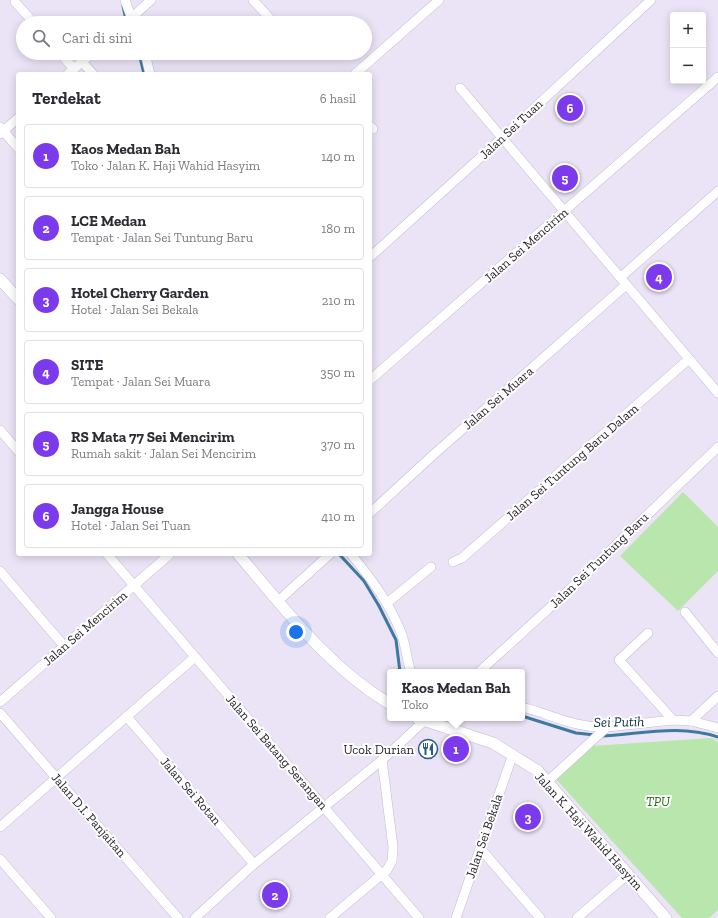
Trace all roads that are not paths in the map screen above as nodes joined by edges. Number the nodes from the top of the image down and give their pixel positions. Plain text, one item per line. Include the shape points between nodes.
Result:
1 (125, 0) edge
2 (151, 0) edge
3 (254, 0) edge
4 (439, 0) edge
5 (651, 0) edge
6 (15, 2) dead end
7 (28, 16) edge
8 (129, 16) edge
9 (135, 16) edge
10 (268, 16) edge
11 (372, 59) edge
12 (64, 60) edge
13 (147, 60) edge
14 (371, 60) edge
15 (82, 62) joint
16 (71, 72) edge
17 (91, 72) edge
18 (150, 72) edge
19 (357, 72) edge
20 (718, 77) edge
21 (460, 88) dead end
22 (16, 120) edge
23 (1, 131) edge
24 (502, 138) junction
25 (16, 146) edge
26 (717, 193) edge
27 (564, 212) junction
28 (372, 255) edge
29 (0, 279) edge
30 (624, 281) junction
31 (16, 297) edge
32 (689, 359) junction
33 (372, 378) edge
34 (718, 393) edge
35 (0, 430) edge
36 (718, 447) edge
37 (16, 449) edge
38 (372, 511) edge
39 (109, 556) edge
40 (168, 556) edge
41 (240, 556) edge
42 (328, 556) edge
43 (353, 556) edge
44 (453, 562) dead end
45 (430, 567) dead end
46 (0, 571) edge
47 (134, 586) junction
48 (278, 601) junction
49 (387, 603) junction
50 (685, 612) dead end
51 (648, 633) dead end
52 (64, 646) junction
53 (718, 653) edge
54 (196, 657) junction
55 (410, 669) edge
56 (482, 669) edge
57 (718, 696) edge
58 (0, 702) edge
59 (387, 702) edge
60 (525, 708) edge
61 (0, 713) edge
62 (127, 717) junction
63 (673, 720) junction
64 (423, 721) edge
65 (427, 721) edge
66 (691, 721) junction
67 (605, 728) junction
68 (718, 728) edge
69 (512, 754) junction
70 (382, 760) junction
71 (56, 778) junction
72 (548, 780) junction
73 (324, 808) junction
74 (0, 827) edge
75 (480, 848) junction
76 (0, 859) edge
77 (254, 864) junction
78 (628, 874) junction
79 (382, 875) junction
80 (51, 918) edge
81 (178, 918) edge
82 (195, 918) edge
83 (330, 918) edge
84 (420, 918) edge
85 (456, 918) edge
86 (540, 918) edge
87 (577, 918) edge
88 (666, 918) edge

1 - 8 street
2 - 9 street
3 - 10 street
4 - 11 street
5 - 24 street, Jalan Sei Tuan
6 - 7 street
12 - 16 street
13 - 18 street
14 - 19 street
15 - 16 street
15 - 17 street
20 - 27 street, Jalan Sei Mencirim
21 - 24 street
22 - 23 street
23 - 25 street
24 - 27 street
24 - 28 street, Jalan Sei Tuan
26 - 30 street, Jalan Sei Muara
27 - 30 street
27 - 33 street, Jalan Sei Mencirim
29 - 31 street
30 - 32 street
30 - 38 street, Jalan Sei Muara
32 - 34 street
32 - 44 street, Jalan Sei Tuntung Baru Dalam via 462,558
35 - 37 street
36 - 56 street, Jalan Sei Tuntung Baru via 568,592
39 - 47 street, Jalan Sei Batang Serangan
40 - 47 street, Jalan Sei Mencirim
41 - 48 street
42 - 48 street
43 - 49 street
45 - 49 street
46 - 52 street
47 - 52 street, Jalan Sei Mencirim
47 - 54 street, Jalan Sei Batang Serangan
48 - 59 street via 324,653 373,694
49 - 55 street via 400,630
50 - 53 street
51 - 63 street via 619,660 636,680 648,689
52 - 58 street, Jalan Sei Mencirim
54 - 62 street
54 - 73 street, Jalan Sei Batang Serangan
57 - 66 street
60 - 67 street via 575,724
61 - 71 street, Jalan D.I. Panjaitan
62 - 71 street
62 - 77 street, Jalan Sei Rotan
63 - 66 street
63 - 67 street
64 - 70 street
65 - 69 street, Jalan K. Haji Wahid Hasyim via 493,743
66 - 68 street
67 - 72 street
69 - 72 street, Jalan K. Haji Wahid Hasyim
69 - 75 street, Jalan Sei Bekala
70 - 73 street
70 - 79 street via 393,847 389,866
71 - 74 street
71 - 81 street, Jalan D.I. Panjaitan
72 - 78 street, Jalan K. Haji Wahid Hasyim
73 - 77 street
73 - 79 street, Jalan Sei Batang Serangan
75 - 85 street, Jalan Sei Bekala
75 - 86 street
76 - 80 street
77 - 82 street
78 - 87 street
78 - 88 street, Jalan K. Haji Wahid Hasyim
79 - 83 street
79 - 84 street, Jalan Sei Batang Serangan

